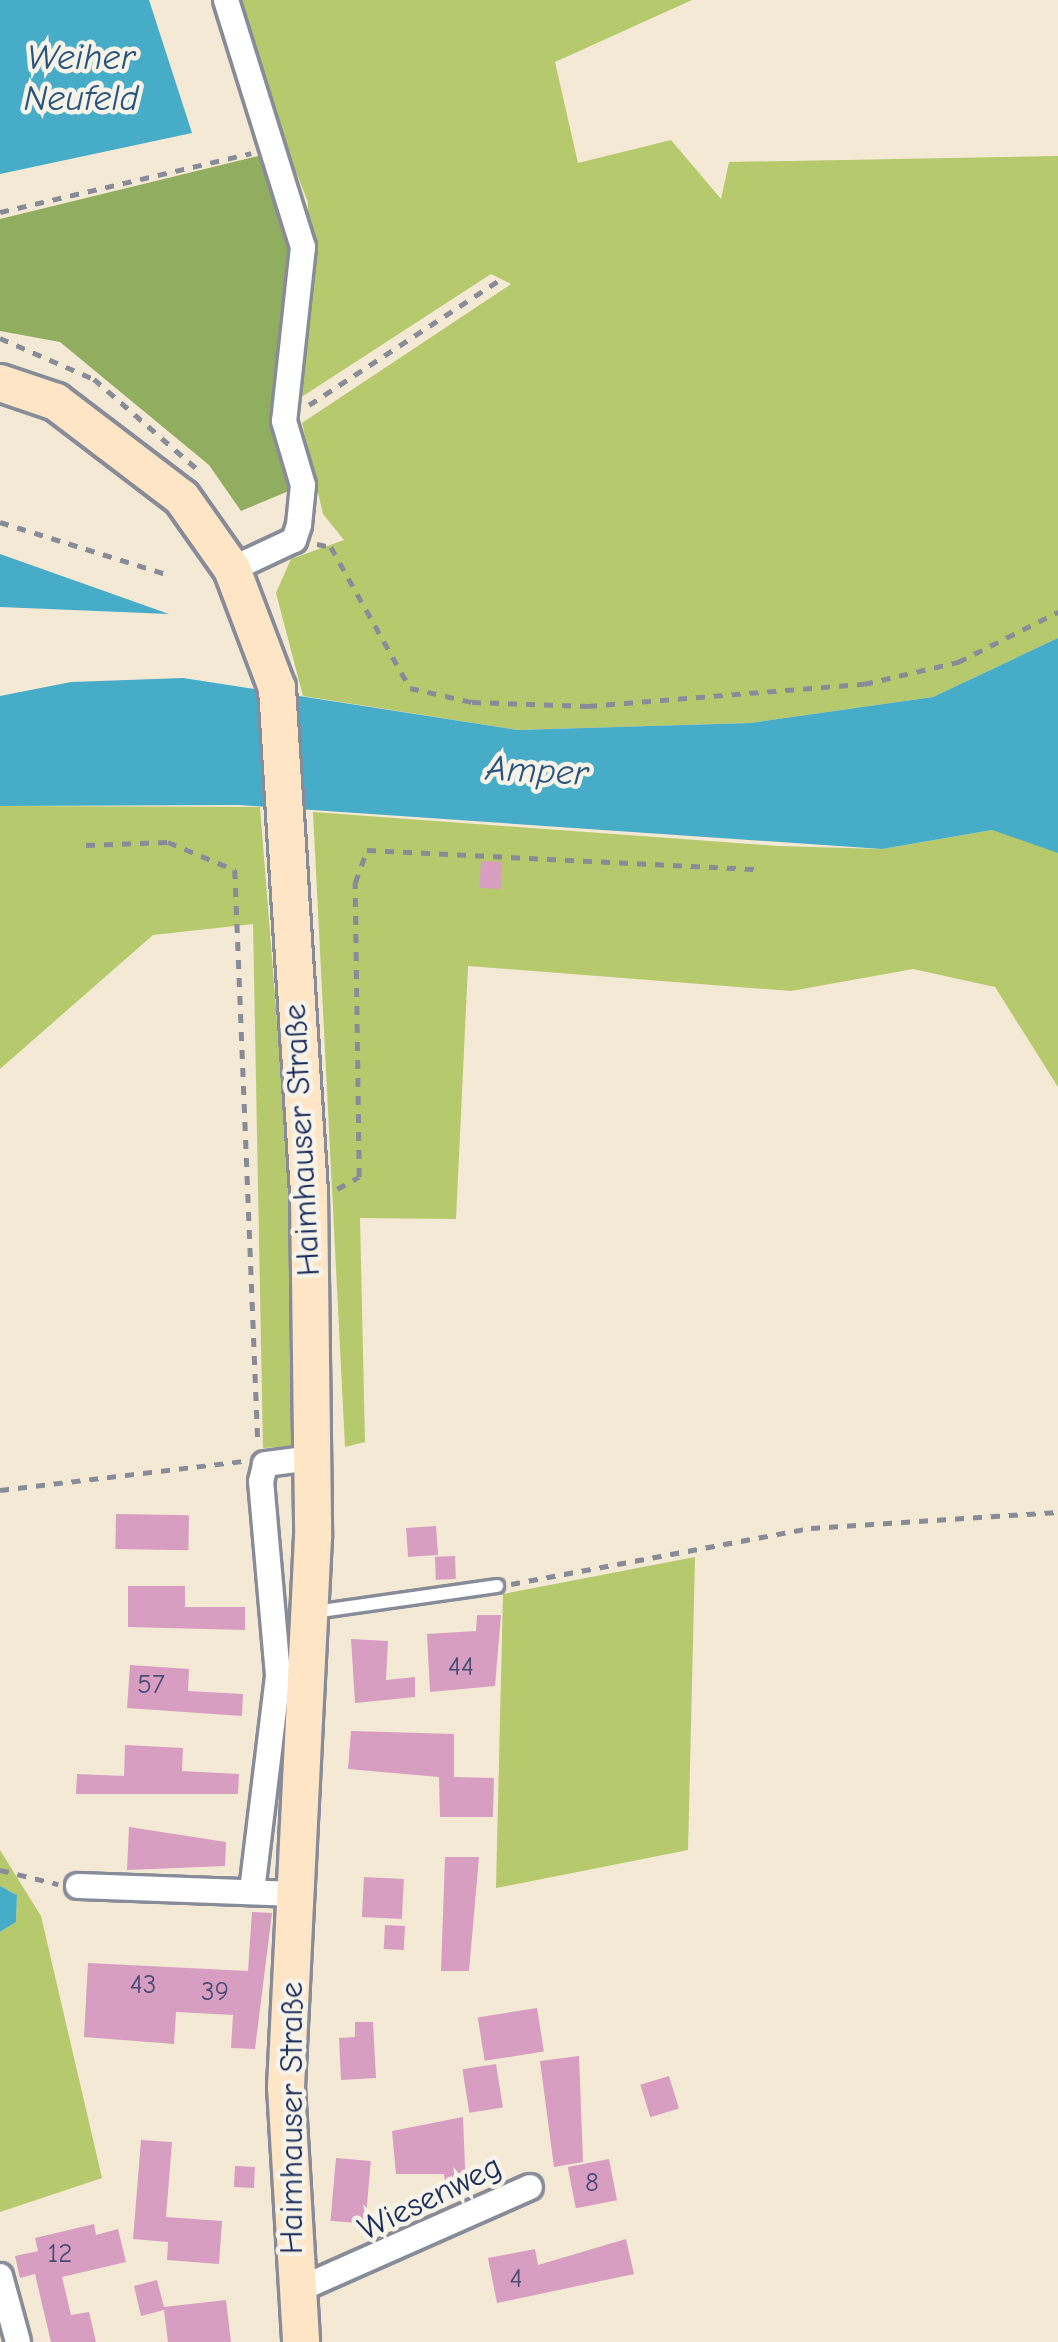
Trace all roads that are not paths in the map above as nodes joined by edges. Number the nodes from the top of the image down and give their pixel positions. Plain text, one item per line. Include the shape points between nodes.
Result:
1 (226, 0) edge
2 (0, 383) edge
3 (232, 569) junction
4 (311, 1459) junction
5 (497, 1586) road end
6 (311, 1612) junction
7 (79, 1886) road end
8 (252, 1891) junction
9 (297, 1894) junction
10 (530, 2187) dead end
11 (0, 2276) edge
12 (293, 2292) junction
13 (18, 2342) edge
14 (301, 2342) edge

1 - 3 street via 303,247 284,421 303,485 294,539
2 - 3 main road, Haimhauser Straße via 56,402 136,455
3 - 4 main road, Haimhauser Straße via 277,688 309,1193
4 - 6 main road, Haimhauser Straße
4 - 8 street via 254,1463 278,1692
5 - 6 lane
6 - 9 main road, Haimhauser Straße
7 - 8 street
8 - 9 street
9 - 12 main road, Haimhauser Straße via 286,2087
10 - 12 street, Wiesenweg
11 - 13 street
12 - 14 main road, Haimhauser Straße

